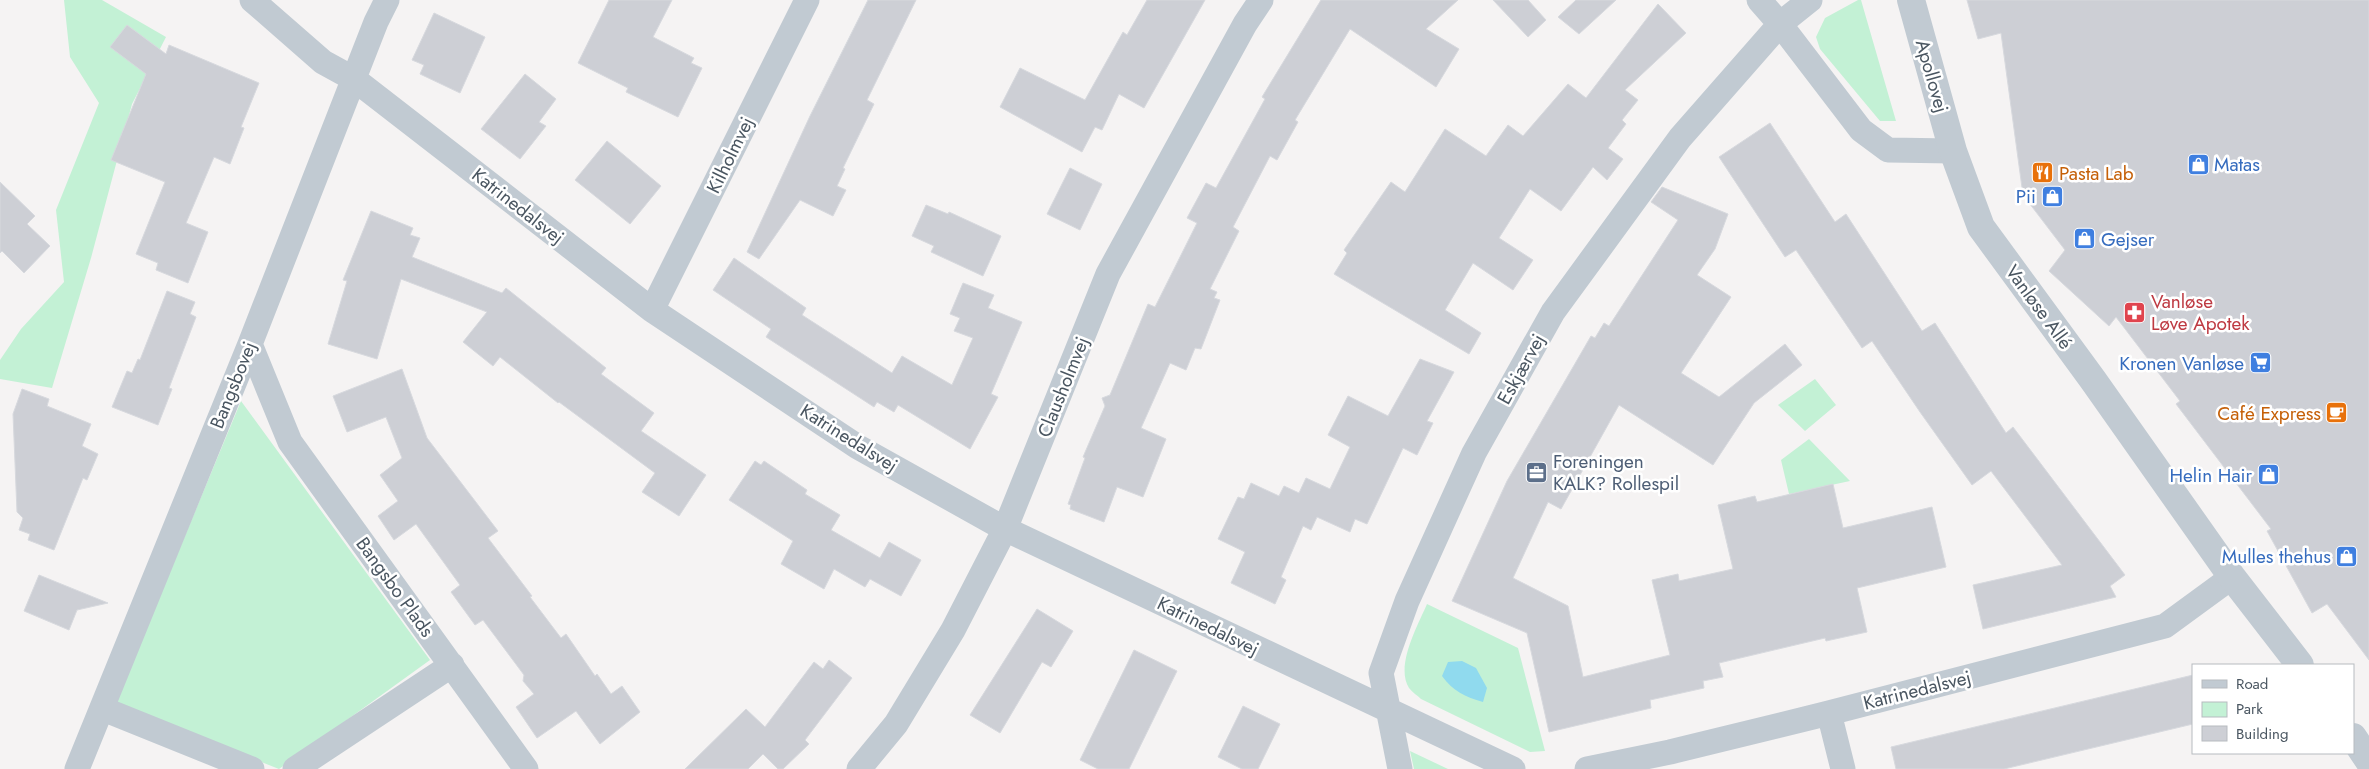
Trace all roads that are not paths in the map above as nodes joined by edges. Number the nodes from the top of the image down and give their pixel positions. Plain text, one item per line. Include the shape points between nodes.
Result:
1 (252, 0) edge
2 (387, 0) edge
3 (806, 0) edge
4 (1261, 0) edge
5 (1759, 0) edge
6 (1810, 0) edge
7 (1911, 0) edge
8 (1780, 24) junction
9 (354, 79) junction
10 (1953, 151) junction
11 (652, 310) junction
12 (250, 344) junction
13 (1005, 529) junction
14 (2232, 577) junction
15 (2299, 664) edge
16 (452, 665) junction
17 (103, 709) junction
18 (1389, 712) junction
19 (1829, 713) junction
20 (2354, 738) edge
21 (2369, 760) edge
22 (77, 769) edge
23 (252, 769) edge
24 (294, 769) edge
25 (526, 769) edge
26 (859, 769) edge
27 (1400, 769) edge
28 (1513, 769) edge
29 (1587, 769) edge
30 (1843, 769) edge

1 - 9 street, Katrinedalsvej via 322,62
2 - 9 street, Bangsbovej
3 - 11 street, Kilholmvej
4 - 13 street, Clausholmvej via 1108,274
5 - 8 street
6 - 8 street
7 - 10 street, Apollovej
8 - 10 street via 1861,130 1888,150
8 - 18 street, Eskjærvej via 1680,138 1553,312 1474,453 1407,601 1381,673
9 - 11 street, Katrinedalsvej
9 - 12 street, Bangsbovej
10 - 14 street, Vanløse Allé via 1981,227
11 - 13 street, Katrinedalsvej via 858,447
12 - 16 street, Bangsbo Plads via 290,442
12 - 17 street, Bangsbovej
13 - 18 street, Katrinedalsvej
13 - 26 street, Clausholmvej via 953,630 906,708
14 - 15 street, Vanløse Allé
14 - 19 street, Katrinedalsvej via 2166,626
16 - 24 street
16 - 25 street, Bangsbo Plads
17 - 22 street, Bangsbovej
17 - 23 street
18 - 27 street, Eskjærvej
18 - 28 street, Katrinedalsvej
19 - 29 street, Katrinedalsvej
19 - 30 street
20 - 21 street

